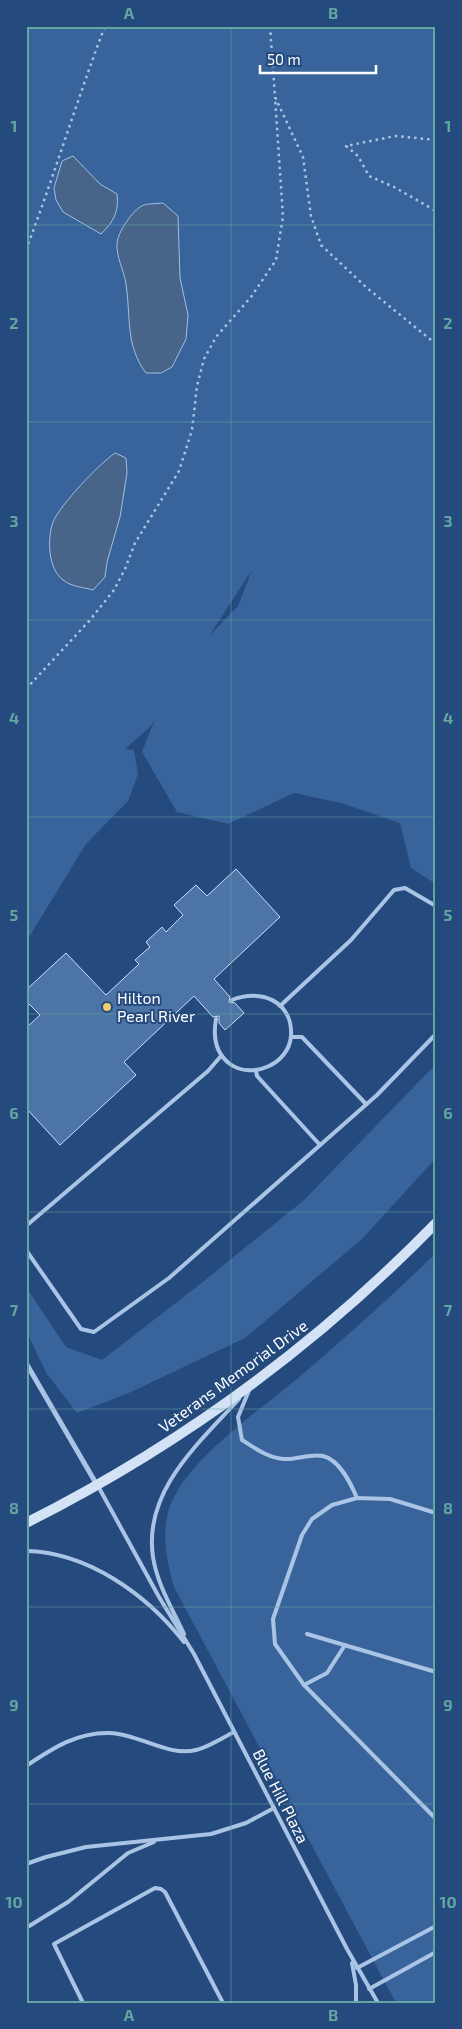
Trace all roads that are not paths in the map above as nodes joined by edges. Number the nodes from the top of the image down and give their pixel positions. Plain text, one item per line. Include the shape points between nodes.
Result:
1 (436, 906) edge
2 (232, 1000) dead end
3 (280, 1006) junction
4 (216, 1019) dead end
5 (436, 1034) edge
6 (291, 1037) junction
7 (221, 1056) junction
8 (256, 1071) junction
9 (366, 1104) junction
10 (320, 1145) junction
11 (436, 1223) edge
12 (26, 1226) edge
13 (26, 1250) edge
14 (26, 1363) edge
15 (252, 1384) junction
16 (98, 1486) junction
17 (357, 1498) junction
18 (436, 1513) edge
19 (26, 1523) edge
20 (26, 1552) edge
21 (307, 1634) dead end
22 (345, 1645) junction
23 (194, 1654) junction
24 (436, 1672) edge
25 (304, 1684) junction
26 (234, 1732) junction
27 (26, 1766) edge
28 (274, 1808) junction
29 (436, 1819) edge
30 (169, 1839) junction
31 (26, 1864) edge
32 (436, 1926) edge
33 (26, 1928) edge
34 (347, 1949) junction
35 (436, 1952) edge
36 (357, 1968) junction
37 (369, 1989) junction
38 (83, 2003) edge
39 (223, 2003) edge
40 (356, 2003) edge
41 (378, 2003) edge

1 - 3 lane via 405,888 394,890 351,940
2 - 3 lane via 257,994
3 - 6 lane
4 - 7 lane via 214,1038
5 - 9 lane
6 - 8 lane via 277,1062
6 - 9 lane via 302,1037
7 - 8 lane via 242,1070
7 - 12 lane via 208,1071
8 - 10 lane via 257,1076
9 - 10 lane
10 - 13 lane via 168,1278 94,1332 81,1329
11 - 15 street, Veterans Memorial Drive via 353,1304
14 - 16 street
15 - 16 street, Veterans Memorial Drive
15 - 17 lane via 238,1417 242,1440 268,1456 284,1459 323,1456 334,1462 349,1480
15 - 23 lane, Blue Hill Plaza via 179,1467 162,1494 152,1525 153,1557 158,1575
16 - 19 street, Veterans Memorial Drive
16 - 23 lane, Blue Hill Plaza
17 - 18 lane via 390,1499
17 - 25 lane via 332,1505 312,1519 302,1536 273,1619 275,1644
20 - 23 lane, Blue Hill Plaza via 73,1559 106,1575 152,1608
21 - 22 lane
22 - 24 lane
22 - 25 lane via 327,1673
23 - 26 lane, Blue Hill Plaza
25 - 29 lane
26 - 27 lane via 196,1750 184,1751 126,1735 92,1734 60,1743
26 - 28 lane, Blue Hill Plaza
28 - 30 lane via 230,1830
28 - 34 lane, Blue Hill Plaza
30 - 31 lane via 86,1847
30 - 33 lane via 128,1853 68,1902
32 - 36 lane
34 - 36 lane, Blue Hill Plaza
34 - 40 lane, Blue Hill Plaza via 356,1985
35 - 37 lane
36 - 37 lane, Blue Hill Plaza
37 - 41 lane, Blue Hill Plaza
38 - 39 lane via 54,1944 155,1888 165,1892

